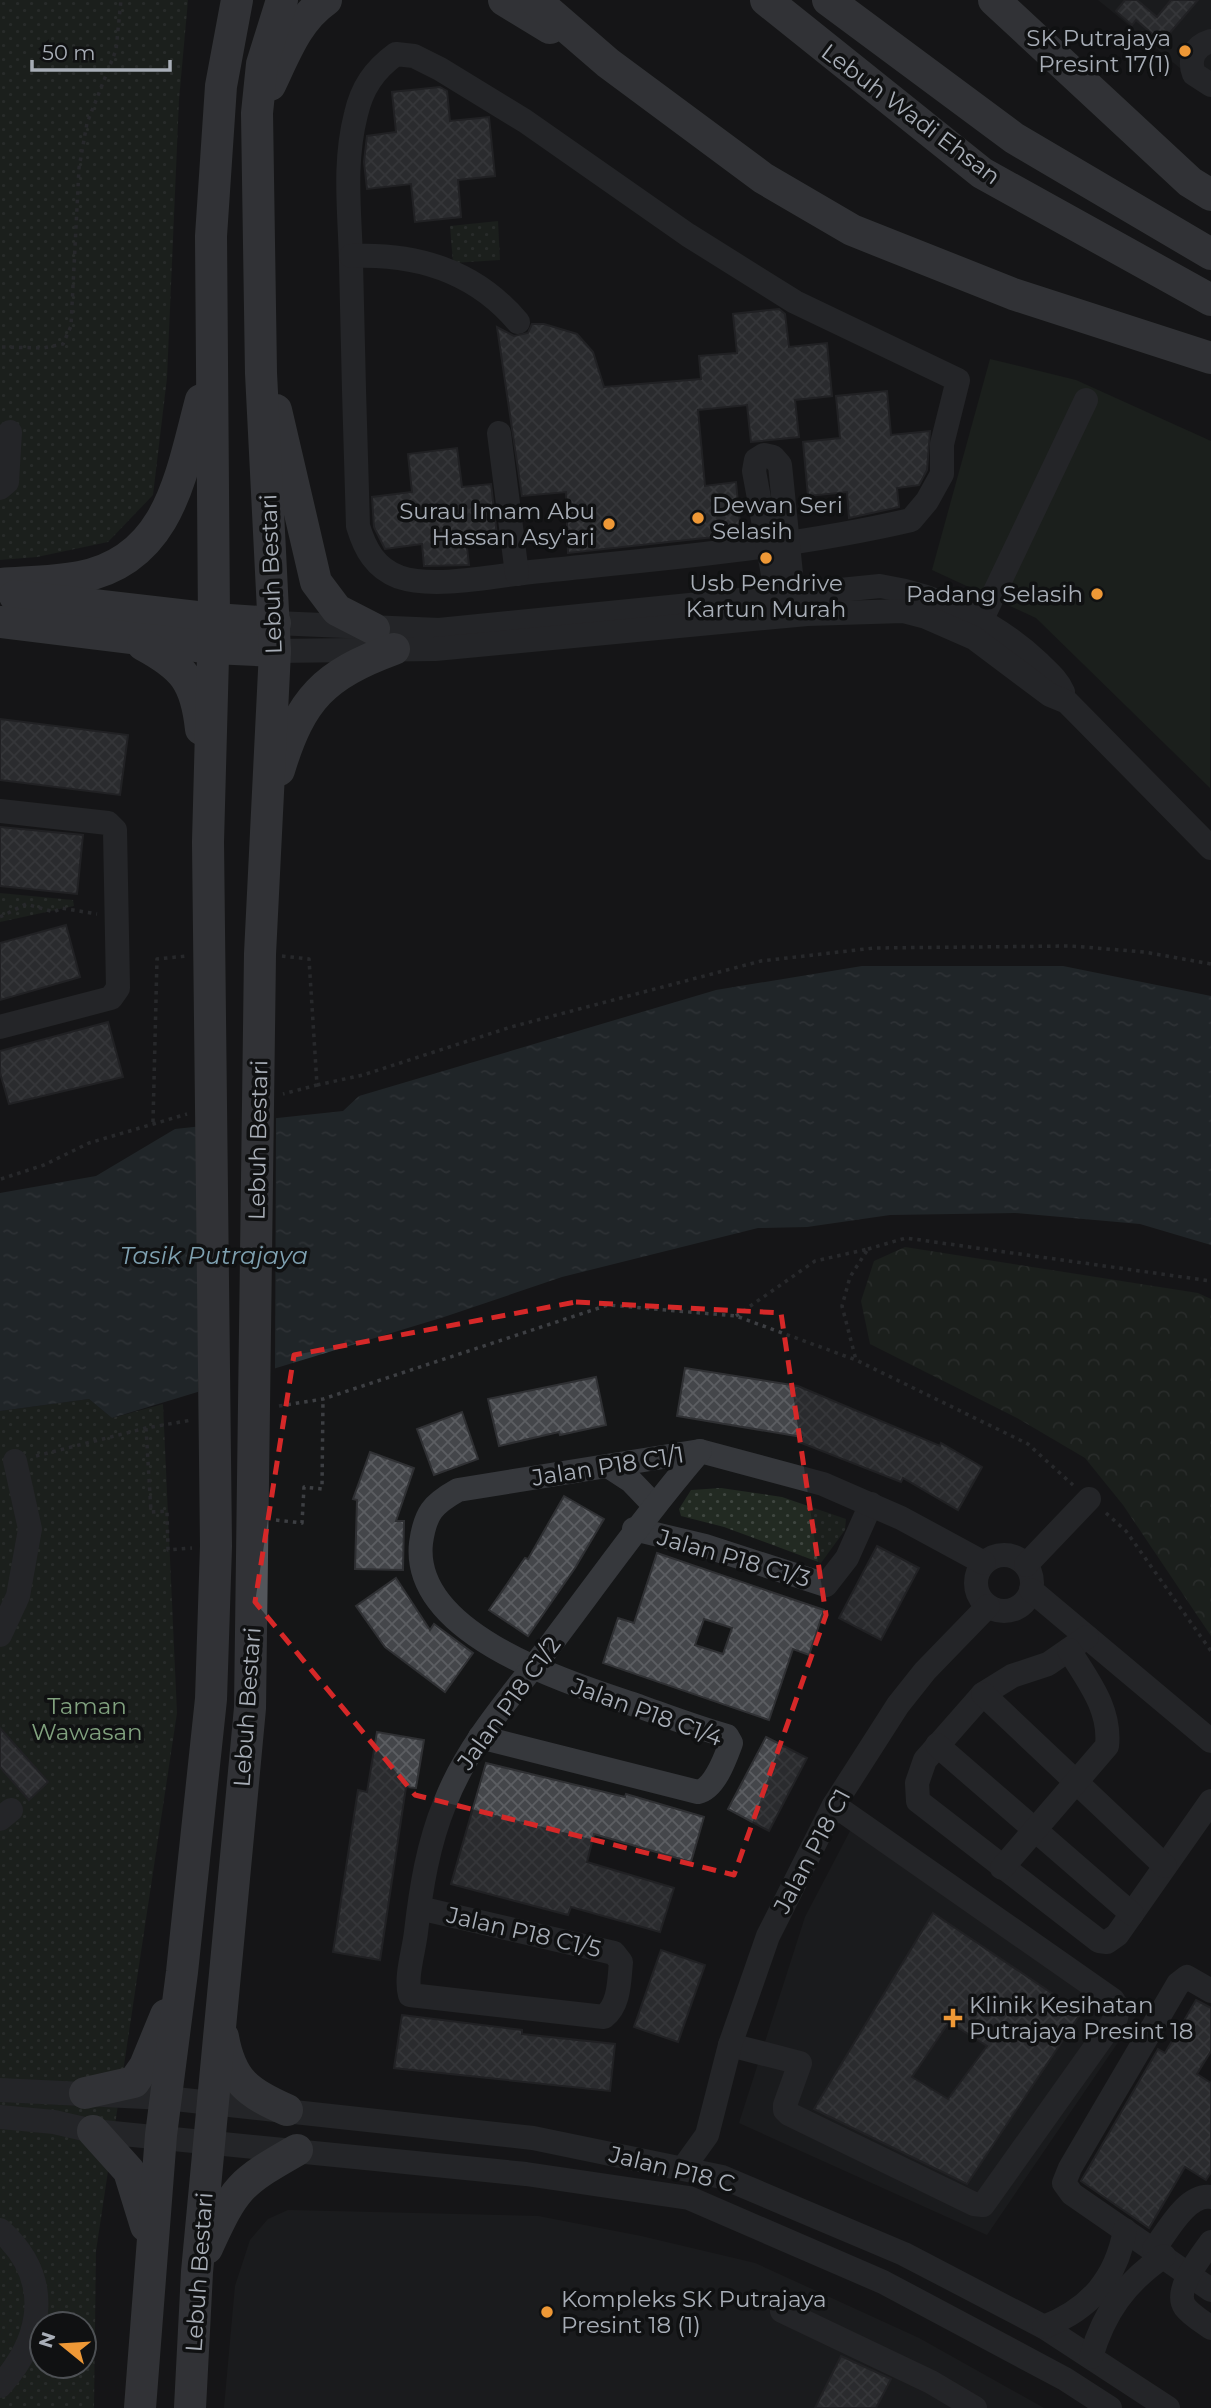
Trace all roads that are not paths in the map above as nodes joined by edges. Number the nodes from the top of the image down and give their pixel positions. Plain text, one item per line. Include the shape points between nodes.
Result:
1 (237, 0) edge
2 (282, 0) edge
3 (326, 0) edge
4 (504, 0) edge
5 (535, 0) edge
6 (766, 0) edge
7 (828, 0) edge
8 (994, 0) edge
9 (1211, 41) edge
10 (608, 63) junction
11 (1211, 85) edge
12 (257, 113) junction
13 (1211, 195) edge
14 (1211, 254) edge
15 (351, 256) junction
16 (1211, 300) edge
17 (519, 322) dead end
18 (1211, 358) edge
19 (211, 363) junction
20 (261, 373) junction
21 (1086, 400) dead end
22 (10, 432) dead end
23 (499, 433) dead end
24 (0, 488) edge
25 (780, 554) junction
26 (517, 574) junction
27 (0, 584) edge
28 (831, 589) junction
29 (0, 594) edge
30 (740, 601) junction
31 (787, 606) junction
32 (981, 621) junction
33 (0, 622) edge
34 (213, 634) junction
35 (275, 637) junction
36 (384, 639) junction
37 (134, 640) junction
38 (1067, 702) junction
39 (267, 810) junction
40 (0, 811) edge
41 (208, 842) junction
42 (1211, 848) edge
43 (0, 1027) edge
44 (700, 1451) junction
45 (15, 1461) road end
46 (608, 1466) junction
47 (1089, 1499) road end
48 (871, 1504) junction
49 (654, 1505) junction
50 (634, 1530) junction
51 (984, 1563) junction
52 (1026, 1565) junction
53 (1031, 1590) junction
54 (988, 1606) junction
55 (0, 1635) edge
56 (1078, 1644) junction
57 (533, 1668) junction
58 (983, 1694) junction
59 (480, 1737) junction
60 (1211, 1741) edge
61 (937, 1745) junction
62 (1077, 1782) junction
63 (1211, 1801) edge
64 (834, 1805) junction
65 (1036, 1831) junction
66 (1165, 1867) junction
67 (1002, 1868) junction
68 (419, 1908) junction
69 (1132, 1914) junction
70 (183, 1972) junction
71 (1211, 1991) edge
72 (410, 1995) joint
73 (220, 2018) junction
74 (730, 2045) junction
75 (0, 2090) edge
76 (85, 2093) junction
77 (166, 2098) junction
78 (214, 2103) junction
79 (287, 2110) junction
80 (0, 2117) edge
81 (93, 2130) junction
82 (161, 2135) junction
83 (707, 2135) junction
84 (210, 2141) junction
85 (297, 2150) junction
86 (684, 2167) junction
87 (722, 2177) junction
88 (1211, 2197) edge
89 (0, 2230) edge
90 (1125, 2230) junction
91 (1211, 2242) edge
92 (151, 2247) junction
93 (1159, 2252) junction
94 (197, 2272) junction
95 (1188, 2274) junction
96 (1211, 2290) edge
97 (782, 2311) dead end
98 (1044, 2327) junction
99 (1211, 2328) edge
100 (1091, 2357) junction
101 (0, 2386) edge
102 (139, 2408) edge
103 (190, 2408) edge
104 (975, 2408) edge
105 (1110, 2408) edge
106 (1168, 2408) edge

1 - 19 main road, Lebuh Bestari via 221,86 211,236
2 - 12 main road, Lebuh Bestari via 262,64
3 - 12 main road via 296,30
4 - 10 main road
5 - 10 main road
6 - 16 main road, Lebuh Wadi Ehsan via 982,173
7 - 14 main road, Lebuh Wadi Ehsan via 1014,138
8 - 13 main road via 1189,182
9 - 11 street via 1198,47 1191,60 1194,74
10 - 18 main road via 763,178 852,230 1013,294
12 - 20 main road, Lebuh Bestari
15 - 17 street via 382,254 423,260 465,276
15 - 25 street via 345,191 355,115 371,75 396,54 414,56 525,121 688,235 795,302 958,380 942,444 942,474 920,512 911,520
15 - 26 street via 358,526 365,548 378,565 398,577 423,582
19 - 27 main road via 168,512 148,541 115,566 80,577
19 - 34 main road, Lebuh Bestari
20 - 35 main road, Lebuh Bestari
20 - 36 main road via 281,422 316,582 337,610
21 - 32 street
22 - 24 street via 7,482
23 - 26 street
25 - 26 street
25 - 28 street via 806,577
25 - 30 street via 760,585
25 - 31 street
28 - 31 street
28 - 32 street via 880,586 903,590
29 - 34 main road
30 - 31 street
30 - 36 street
31 - 36 street via 489,645
31 - 38 street via 903,611 926,617 974,638 1050,695
32 - 38 street via 1025,650 1060,683
33 - 37 main road
34 - 35 main road
34 - 37 main road
34 - 41 main road, Lebuh Bestari
35 - 36 street
35 - 39 main road, Lebuh Bestari
36 - 39 main road via 328,681 305,709 289,739
37 - 41 main road via 183,671 198,704
38 - 42 street
39 - 73 main road, Lebuh Bestari via 260,992 250,1708
40 - 43 street via 108,823 115,830 118,988 111,998
41 - 70 main road, Lebuh Bestari via 215,1546 211,1699
44 - 46 street, Jalan P18 C1/1
44 - 48 street, Jalan P18 C1/1 via 823,1484
44 - 49 street, Jalan P18 C1/2
45 - 55 street via 30,1529 19,1596
46 - 49 street via 631,1480
46 - 57 street, Jalan P18 C1/1 via 458,1490 436,1502 427,1517 420,1555 422,1573 436,1596 467,1629
47 - 52 street
48 - 50 street, Jalan P18 C1/3 via 847,1558 826,1585 705,1546
48 - 51 street, Jalan P18 C1/1
49 - 50 street, Jalan P18 C1/2
50 - 57 street, Jalan P18 C1/2
51 - 52 street via 1006,1555
51 - 54 street via 976,1581
52 - 53 street
53 - 54 street via 1014,1609
53 - 56 street
54 - 64 street, Jalan P18 C1 via 898,1705
56 - 58 street via 1048,1664 1012,1676
56 - 60 street
56 - 62 street via 1109,1729 1107,1746
57 - 59 street, Jalan P18 C1/2
57 - 59 street, Jalan P18 C1/4 via 727,1736 731,1743 722,1764 698,1792
58 - 61 street
58 - 62 street
59 - 68 street, Jalan P18 C1/2 via 445,1802
61 - 65 street
61 - 67 street via 925,1760 917,1783 918,1801
62 - 65 street
62 - 66 street
63 - 66 street
64 - 74 street, Jalan P18 C1 via 768,1936
64 - 74 street via 1113,2000 1118,2008 1116,2018 983,2205 789,2114 785,2105 800,2063
65 - 67 street
65 - 69 street
66 - 69 street
67 - 69 street via 1099,1941 1117,1935
68 - 72 street, Jalan P18 C1/2
68 - 72 street, Jalan P18 C1/5 via 614,1953 621,1962 616,1999 604,2017
70 - 76 main road via 134,2081
70 - 77 main road, Lebuh Bestari
71 - 90 street via 1187,1977 1178,1984 1066,2175 1064,2183 1072,2194
73 - 78 main road, Lebuh Bestari
73 - 79 main road via 225,2047 243,2087
74 - 83 street, Jalan P18 C1
75 - 76 street, Jalan P18 C
76 - 77 street, Jalan P18 C
77 - 78 street, Jalan P18 C
77 - 82 main road, Lebuh Bestari
78 - 79 street, Jalan P18 C
78 - 84 main road, Lebuh Bestari
79 - 86 street, Jalan P18 C via 533,2138
80 - 81 street, Jalan P18 C
81 - 82 street, Jalan P18 C
81 - 92 main road via 129,2171
82 - 84 street, Jalan P18 C
82 - 92 main road, Lebuh Bestari
83 - 86 street, Jalan P18 C1
83 - 87 street
84 - 85 street, Jalan P18 C
84 - 94 main road, Lebuh Bestari
85 - 94 main road via 239,2188 227,2204
85 - 105 street, Jalan P18 C via 526,2174 688,2199 883,2282 1065,2379
86 - 87 street, Jalan P18 C
87 - 98 street, Jalan P18 C via 904,2254
88 - 93 street via 1190,2203
89 - 101 street via 15,2243 30,2270 37,2302 30,2343
90 - 93 street
90 - 98 street via 1121,2252 1100,2291 1083,2307
91 - 95 street
92 - 102 main road, Lebuh Bestari
93 - 95 street
93 - 100 street via 1117,2299 1098,2332
94 - 103 main road, Lebuh Bestari
95 - 96 street
95 - 99 street via 1183,2303
97 - 104 street
98 - 100 street, Jalan P18 C
100 - 106 street, Jalan P18 C

